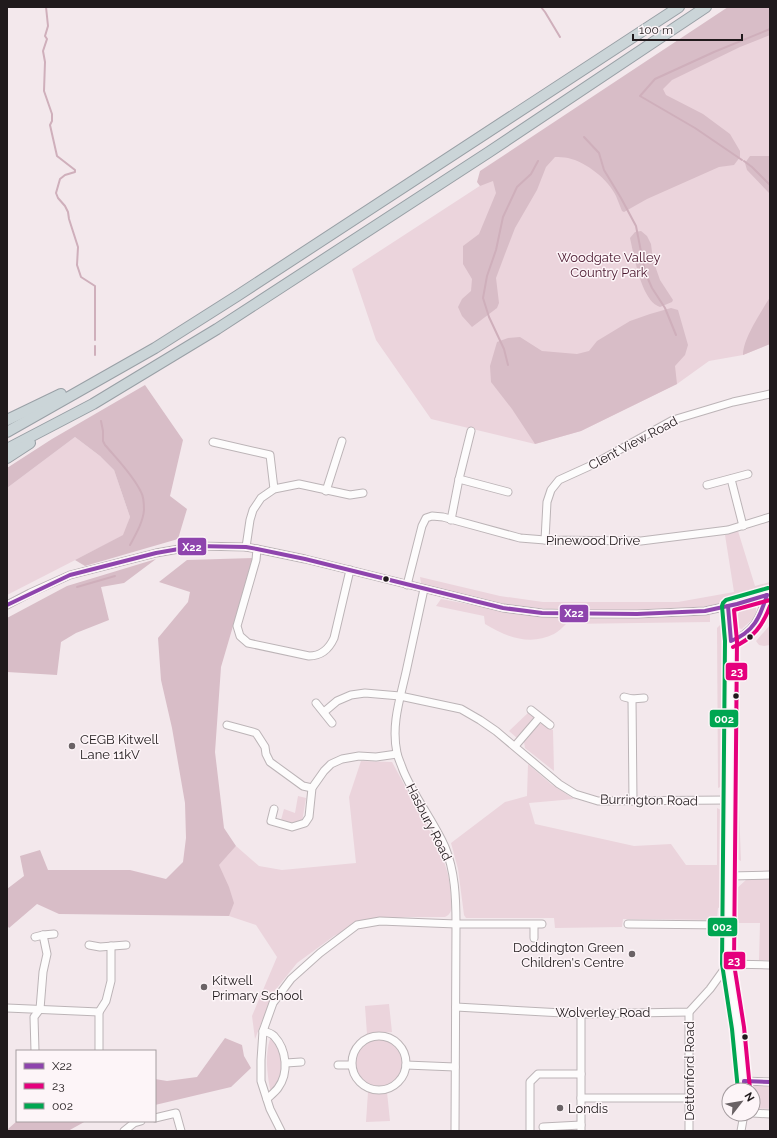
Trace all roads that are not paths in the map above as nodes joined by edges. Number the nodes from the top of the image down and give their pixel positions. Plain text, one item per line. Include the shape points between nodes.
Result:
1 (679, 7) edge
2 (706, 7) edge
3 (136, 358) junction
4 (770, 394) edge
5 (93, 404) junction
6 (7, 420) edge
7 (471, 431) dead end
8 (7, 432) edge
9 (213, 442) dead end
10 (342, 442) dead end
11 (7, 449) edge
12 (7, 458) edge
13 (748, 474) dead end
14 (459, 479) junction
15 (731, 480) junction
16 (706, 485) dead end
17 (274, 490) junction
18 (326, 491) junction
19 (508, 492) dead end
20 (363, 493) dead end
21 (770, 517) edge
22 (451, 520) junction
23 (742, 526) junction
24 (546, 540) junction
25 (246, 547) junction
26 (257, 549) junction
27 (350, 570) junction
28 (407, 585) junction
29 (424, 589) junction
30 (768, 595) edge
31 (7, 605) edge
32 (728, 606) junction
33 (731, 641) junction
34 (400, 696) junction
35 (624, 697) dead end
36 (644, 698) dead end
37 (632, 699) junction
38 (316, 703) dead end
39 (531, 710) dead end
40 (324, 712) junction
41 (539, 718) junction
42 (332, 723) dead end
43 (227, 725) dead end
44 (550, 725) dead end
45 (515, 746) junction
46 (397, 754) junction
47 (312, 788) junction
48 (729, 800) junction
49 (633, 801) junction
50 (274, 809) dead end
51 (770, 875) edge
52 (730, 876) junction
53 (456, 924) junction
54 (542, 924) dead end
55 (628, 924) dead end
56 (534, 925) junction
57 (727, 925) junction
58 (54, 934) dead end
59 (43, 935) junction
60 (35, 937) dead end
61 (534, 938) dead end
62 (89, 945) dead end
63 (126, 945) dead end
64 (111, 946) junction
65 (728, 964) junction
66 (770, 965) edge
67 (456, 1007) junction
68 (7, 1008) edge
69 (40, 1009) junction
70 (99, 1012) junction
71 (689, 1012) junction
72 (581, 1014) junction
73 (263, 1031) junction
74 (35, 1050) edge
75 (99, 1050) edge
76 (286, 1062) junction
77 (301, 1062) dead end
78 (338, 1065) dead end
79 (351, 1065) junction
80 (406, 1065) junction
81 (455, 1067) junction
82 (581, 1074) junction
83 (744, 1082) edge
84 (581, 1098) junction
85 (690, 1098) junction
86 (267, 1099) junction
87 (156, 1118) edge
88 (138, 1122) edge
89 (543, 1127) dead end
90 (580, 1128) edge
91 (124, 1131) edge
92 (181, 1131) edge
93 (281, 1131) edge
94 (455, 1131) edge
95 (530, 1131) edge
96 (689, 1131) edge

1 - 3 highway via 243,292
2 - 5 highway via 224,324
3 - 6 highway
3 - 8 highway
4 - 24 street, Clent View Road via 673,420 592,465 559,480 551,490 547,502
5 - 11 highway
5 - 12 highway
7 - 14 street
9 - 17 street via 270,455
10 - 18 street
13 - 15 street
14 - 19 street
14 - 22 street
15 - 16 street
15 - 23 street
17 - 18 street via 299,484
17 - 25 street via 262,498 253,510
18 - 20 street via 350,496
21 - 23 street, Pinewood Drive
22 - 24 street, Pinewood Drive via 520,538
22 - 28 street, Pinewood Drive via 432,516 426,518
23 - 24 street, Pinewood Drive via 641,541
25 - 26 street
25 - 31 street via 196,546 156,553 70,575
26 - 27 street
26 - 27 street via 237,626 240,636 248,643 309,656 324,652 334,638
27 - 28 street
28 - 29 street
29 - 32 street via 503,608 542,613 637,614 705,611
29 - 34 street, Hasbury Road
30 - 32 street
30 - 33 street via 763,611 749,632 742,638
32 - 33 street
33 - 48 street
34 - 40 street, Burrington Road via 365,693 351,695 337,701
34 - 45 street, Burrington Road via 461,709
34 - 46 street, Hasbury Road via 395,724
35 - 37 street
36 - 37 street
37 - 49 street
38 - 40 street
39 - 41 street
40 - 42 street
41 - 44 street
41 - 45 street
43 - 47 street via 256,733 265,747 270,762 303,786
45 - 49 street, Burrington Road via 574,794 598,800
46 - 47 street via 342,759 331,764
46 - 53 street, Hasbury Road via 416,797 445,848 454,882
47 - 50 street via 309,817 304,823 292,827 271,821
48 - 49 street, Burrington Road
48 - 52 street
51 - 52 street
52 - 57 street
53 - 56 street
53 - 67 street, Hasbury Road
53 - 73 street via 380,921 357,925 291,979 273,1003
54 - 56 street
55 - 57 street
56 - 61 street
57 - 65 street
58 - 59 street
59 - 60 street
59 - 69 street via 48,954 43,972
62 - 64 street
63 - 64 street
64 - 70 street via 111,981 106,1001
65 - 66 street
65 - 71 street
65 - 83 street
67 - 72 street, Wolverley Road
67 - 81 street, Hasbury Road
68 - 69 street
69 - 70 street
69 - 74 street via 34,1017
70 - 75 street
71 - 72 street, Wolverley Road
71 - 85 street, Dettonford Road
72 - 82 street
73 - 76 street via 274,1035
73 - 86 street via 261,1081
76 - 77 street
76 - 86 street via 278,1088
78 - 79 street
79 - 80 street via 358,1082 379,1090 392,1087 399,1081
79 - 80 street via 355,1048 361,1041 369,1036 378,1035 387,1036 399,1044
80 - 81 street
81 - 94 street, Hasbury Road
82 - 84 street
82 - 95 street via 538,1074 530,1082
84 - 85 street
84 - 90 street
85 - 96 street, Dettonford Road
86 - 93 street via 274,1120
87 - 92 street via 176,1113
88 - 91 street
89 - 90 street

